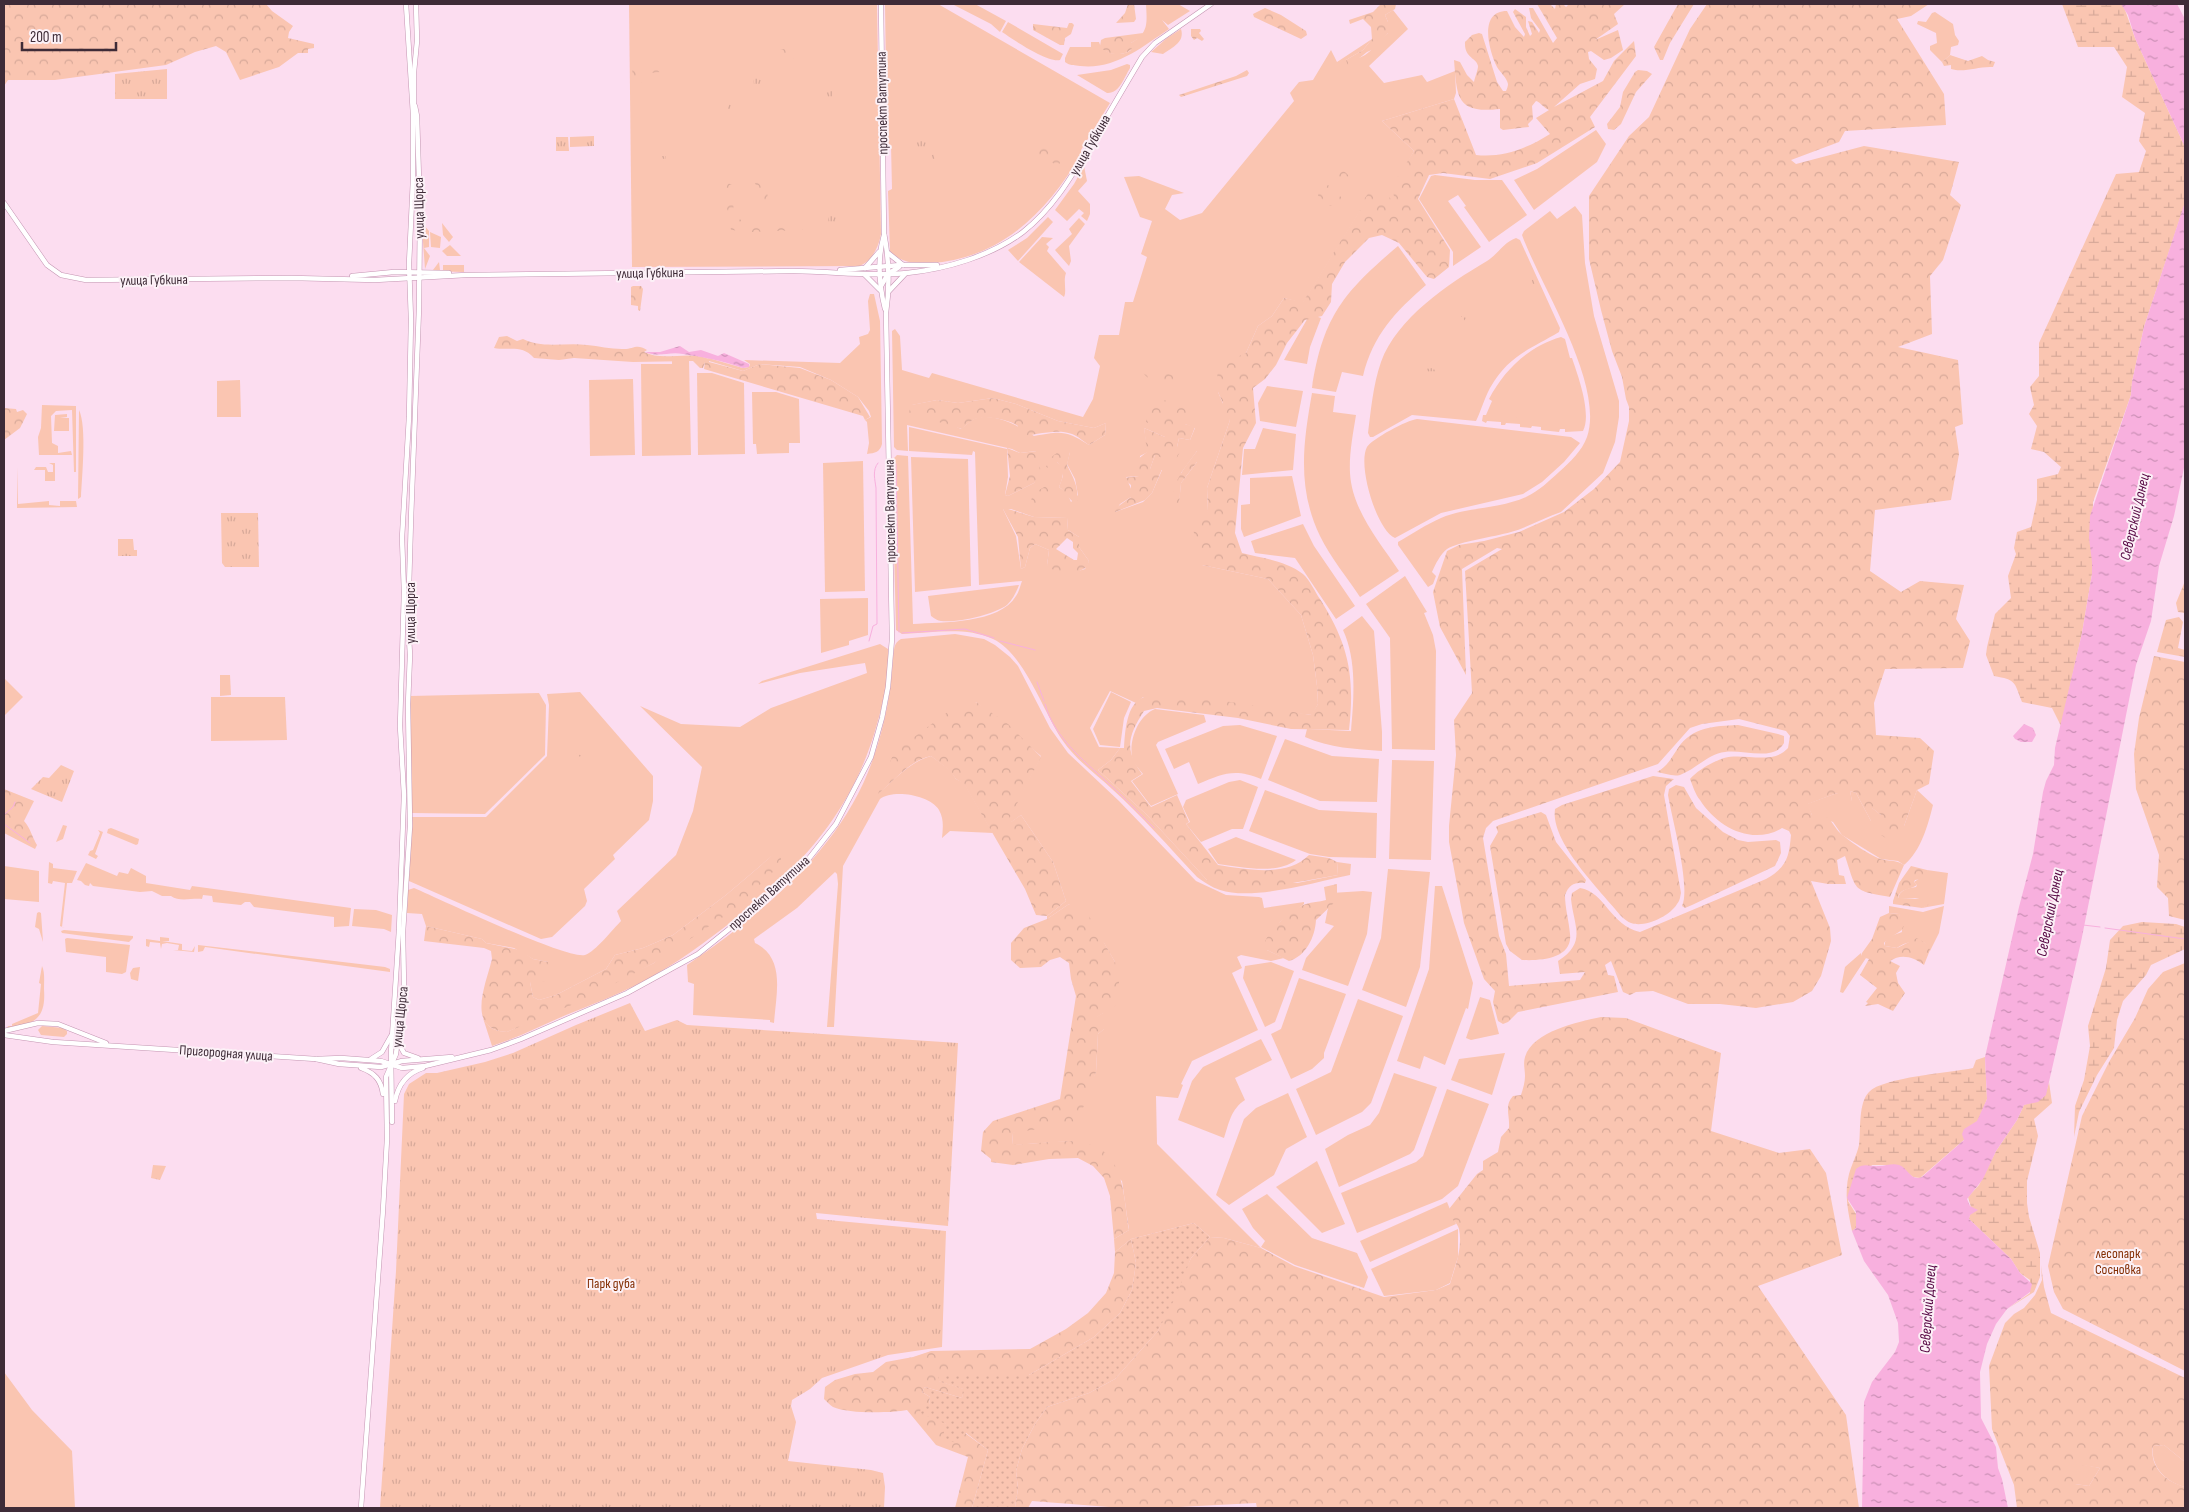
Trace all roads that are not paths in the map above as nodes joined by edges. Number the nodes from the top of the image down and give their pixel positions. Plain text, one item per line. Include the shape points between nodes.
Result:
1 (406, 4) edge
2 (416, 4) edge
3 (881, 4) edge
4 (1211, 4) edge
5 (411, 106) junction
6 (4, 203) edge
7 (884, 233) junction
8 (879, 254) junction
9 (888, 254) junction
10 (410, 258) junction
11 (886, 264) junction
12 (903, 265) junction
13 (950, 265) junction
14 (880, 267) junction
15 (867, 268) junction
16 (833, 271) junction
17 (875, 271) junction
18 (401, 272) junction
19 (890, 272) junction
20 (904, 273) junction
21 (880, 274) junction
22 (409, 275) junction
23 (466, 275) junction
24 (867, 275) junction
25 (419, 276) junction
26 (340, 278) junction
27 (429, 278) junction
28 (397, 279) junction
29 (885, 279) junction
30 (410, 288) junction
31 (881, 289) junction
32 (889, 289) junction
33 (418, 298) junction
34 (885, 302) junction
35 (4, 1033) edge
36 (395, 1033) junction
37 (112, 1045) junction
38 (466, 1056) junction
39 (341, 1058) junction
40 (429, 1058) junction
41 (316, 1059) junction
42 (339, 1064) joint
43 (391, 1065) junction
44 (358, 1066) junction
45 (386, 1108) junction
46 (392, 1122) junction
47 (387, 1139) junction
48 (361, 1508) edge

1 - 5 main road
2 - 5 main road, улица Щорса via 417,41
3 - 7 main road, проспект Ватутина
4 - 13 main road, улица Губкина via 1154,43 1142,57 1069,181 1043,212 1023,232 1002,244
5 - 10 main road, улица Щорса
5 - 25 main road, улица Щорса via 417,116
6 - 26 main road, улица Губкина via 47,265 54,272 72,278 96,281
7 - 8 main road, проспект Ватутина
7 - 9 main road, проспект Ватутина
8 - 9 main road via 884,258
8 - 11 main road
8 - 14 main road, проспект Ватутина
8 - 15 main road
9 - 11 main road
9 - 12 main road
10 - 18 main road
10 - 22 main road, улица Щорса
11 - 12 main road, улица Губкина
11 - 14 main road
11 - 19 main road
12 - 13 main road, улица Губкина
12 - 19 main road
12 - 20 main road via 899,269
13 - 20 main road, улица Губкина
14 - 15 main road, улица Губкина
14 - 17 main road
14 - 21 main road, проспект Ватутина
15 - 16 main road, улица Губкина
15 - 17 main road
15 - 24 main road via 870,271
16 - 23 main road, улица Губкина
16 - 24 main road, улица Губкина
17 - 21 main road
17 - 24 main road
18 - 22 main road, улица Губкина
18 - 26 main road, улица Губкина
19 - 20 main road, улица Губкина
19 - 21 main road, улица Губкина
19 - 29 main road
19 - 32 main road, проспект Ватутина
20 - 32 main road
21 - 24 main road, улица Губкина
21 - 29 main road
21 - 31 main road, проспект Ватутина
22 - 25 main road, улица Губкина
22 - 28 main road, улица Губкина
22 - 30 main road, улица Щорса
23 - 25 main road, улица Губкина
23 - 27 main road, улица Губкина
24 - 31 main road
25 - 27 main road, улица Губкина
25 - 33 main road, улица Щорса
26 - 28 main road, улица Губкина
27 - 33 main road via 422,284
28 - 30 main road via 406,282
29 - 31 main road
29 - 32 main road
30 - 36 main road, улица Щорса via 409,417 402,538 404,592 400,726 404,795
31 - 32 main road via 885,285
31 - 34 main road, проспект Ватутина
32 - 34 main road, проспект Ватутина
33 - 36 main road, улица Щорса via 409,597 410,826 403,932 404,987
34 - 38 main road, проспект Ватутина via 892,629 888,687 871,757 850,800 836,824 803,866 690,958 627,993 506,1045
35 - 37 main road, Пригородная улица via 53,1042
35 - 37 main road, Пригородная улица via 38,1023 58,1024
36 - 39 main road via 374,1058
36 - 40 main road via 404,1053 415,1058
36 - 43 main road, улица Щорса
37 - 41 main road, Пригородная улица
38 - 40 main road, проспект Ватутина
38 - 43 main road, проспект Ватутина via 425,1066 402,1068
38 - 46 main road via 415,1070 398,1088
39 - 41 main road, проспект Ватутина
39 - 43 main road, проспект Ватутина via 381,1061
40 - 43 main road, проспект Ватутина
41 - 42 main road, Пригородная улица
42 - 44 main road, проспект Ватутина
43 - 44 main road, проспект Ватутина
43 - 45 main road via 386,1077
43 - 46 main road
44 - 45 main road via 378,1078
45 - 47 main road
46 - 47 main road
47 - 48 main road

